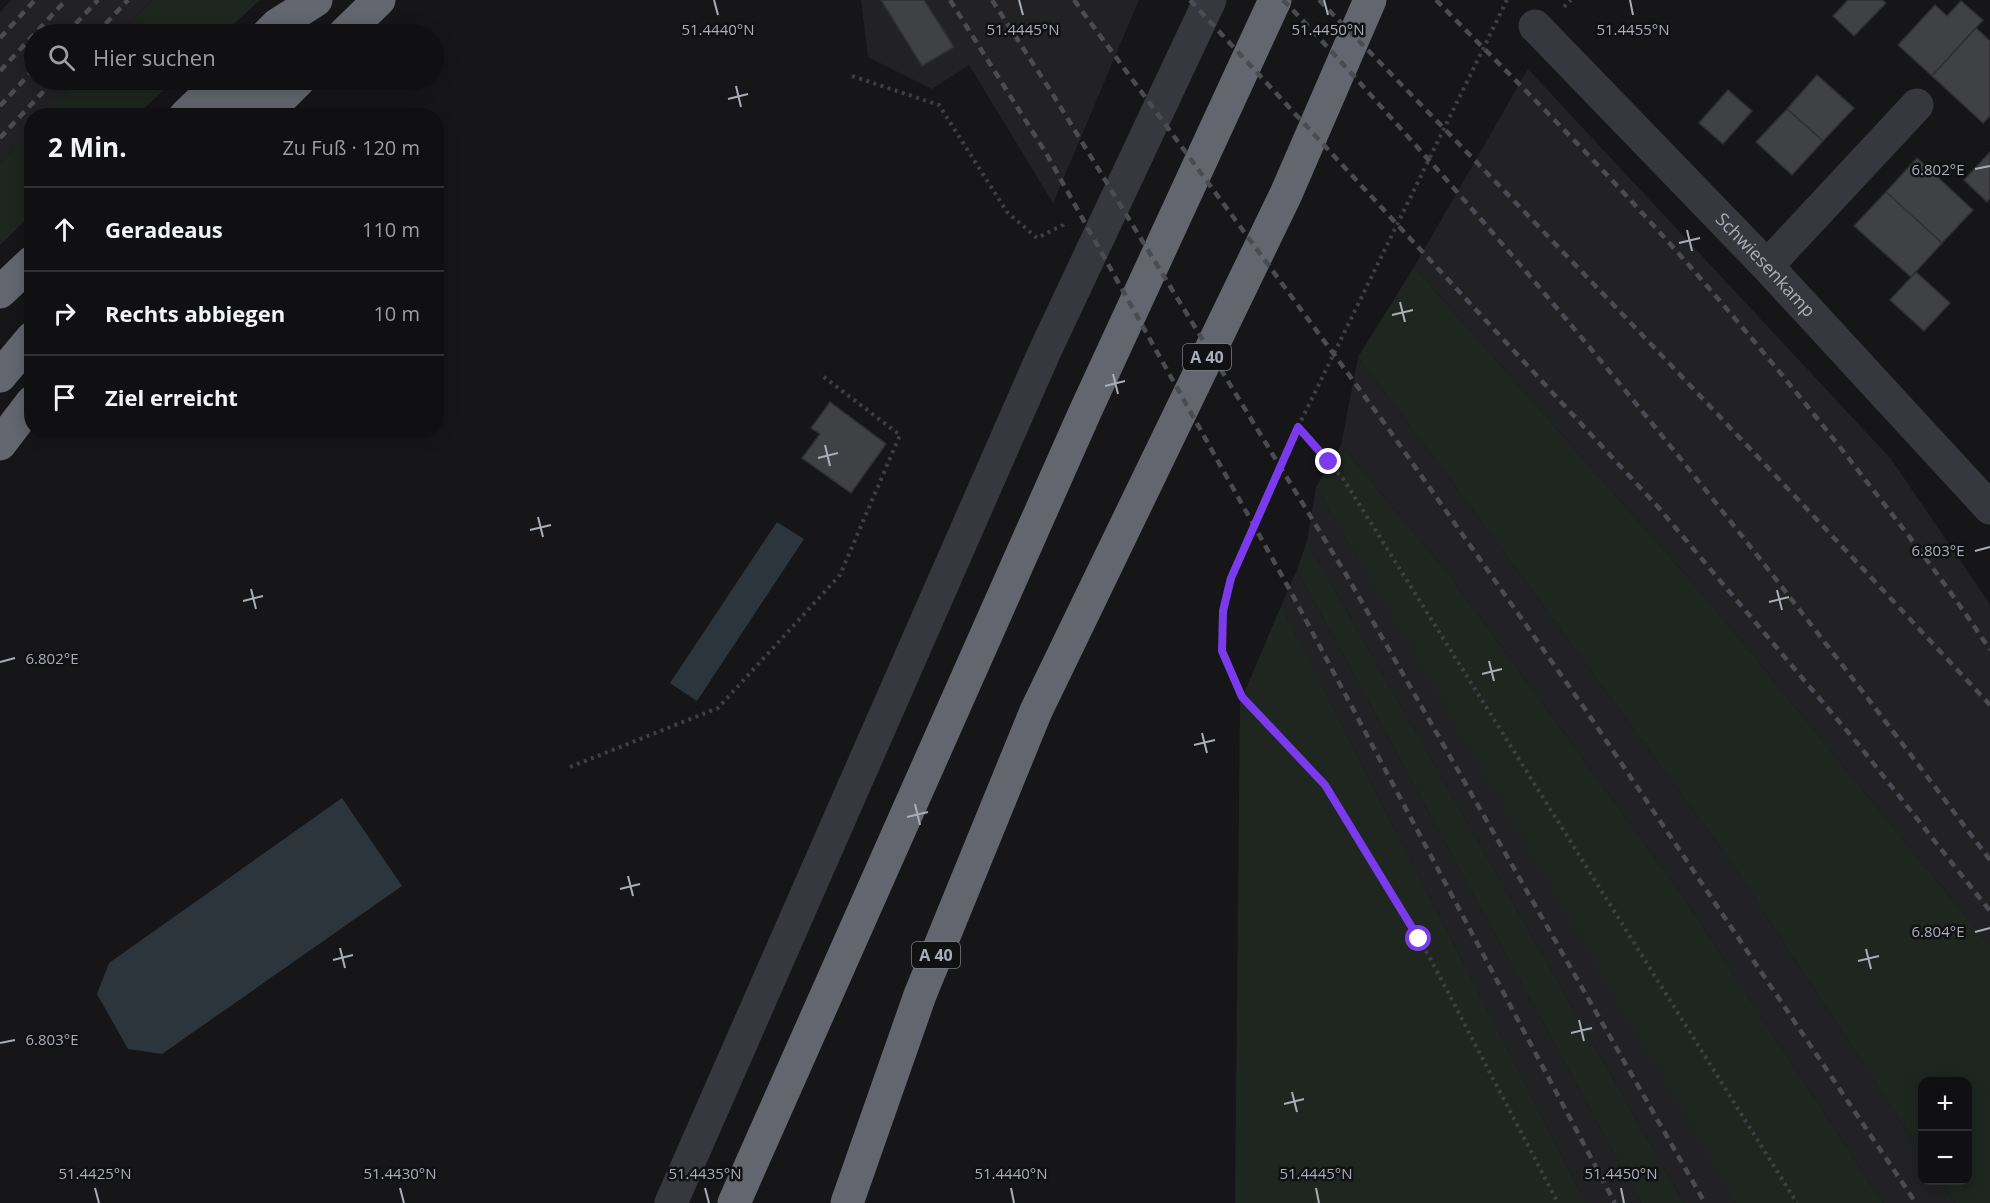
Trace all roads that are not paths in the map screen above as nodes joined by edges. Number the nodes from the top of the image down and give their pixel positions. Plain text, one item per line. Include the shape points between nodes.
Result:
1 (316, 0) edge
2 (335, 0) edge
3 (379, 0) edge
4 (1210, 0) edge
5 (1275, 0) edge
6 (1370, 0) edge
7 (280, 24) edge
8 (312, 24) edge
9 (354, 24) edge
10 (1538, 29) dead end
11 (212, 90) edge
12 (252, 90) edge
13 (289, 90) edge
14 (1917, 105) dead end
15 (193, 108) edge
16 (235, 108) edge
17 (271, 108) edge
18 (1767, 266) junction
19 (24, 270) edge
20 (0, 292) edge
21 (24, 348) edge
22 (0, 376) edge
23 (24, 412) edge
24 (0, 444) edge
25 (1990, 508) edge
26 (671, 1203) edge
27 (734, 1203) edge
28 (847, 1203) edge

1 - 7 highway
2 - 8 highway
3 - 9 highway
4 - 26 street via 1044,353
5 - 27 highway via 1085,412
6 - 28 highway, A 40 via 1286,194 1036,711 920,995
10 - 18 street, Schwiesenkamp
11 - 15 highway
12 - 16 highway
13 - 17 highway
14 - 18 street
18 - 25 street, Schwiesenkamp
19 - 20 highway
21 - 22 highway
23 - 24 highway

